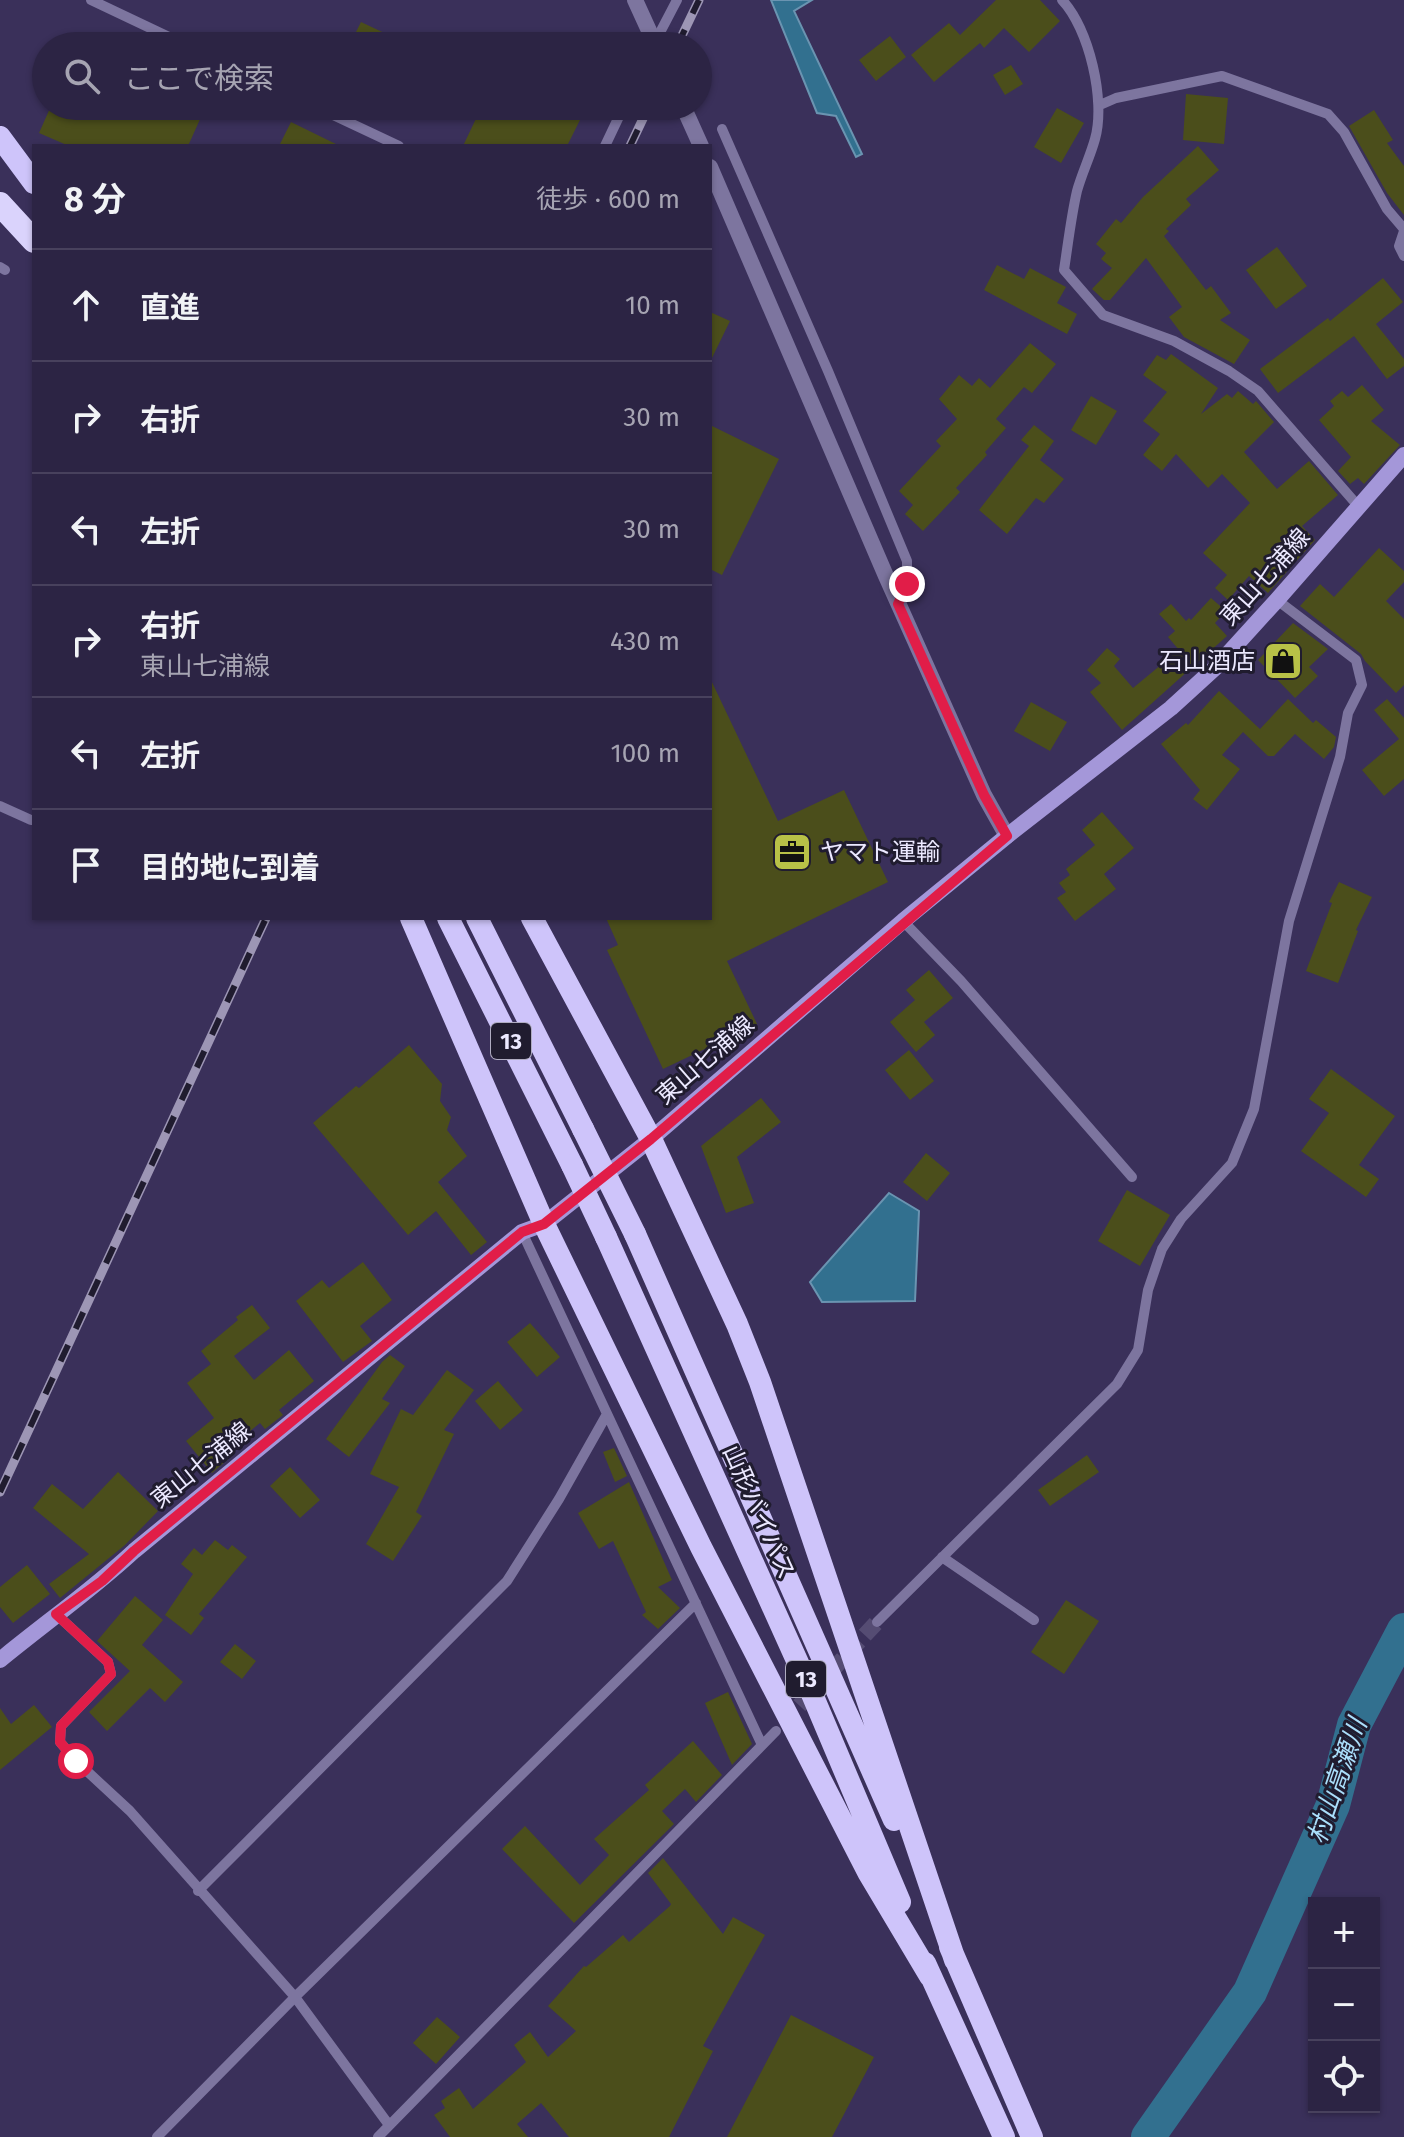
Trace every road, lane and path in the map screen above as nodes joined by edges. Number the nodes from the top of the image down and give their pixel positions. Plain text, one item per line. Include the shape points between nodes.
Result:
1 (91, 0) edge
2 (635, 0) edge
3 (677, 0) edge
4 (1062, 0) edge
5 (158, 32) edge
6 (648, 32) edge
7 (661, 32) edge
8 (1100, 105) junction
9 (344, 120) edge
10 (617, 120) edge
11 (689, 120) edge
12 (722, 129) dead end
13 (0, 137) edge
14 (395, 144) edge
15 (606, 144) edge
16 (700, 144) edge
17 (712, 172) edge
18 (32, 180) edge
19 (0, 192) edge
20 (0, 204) edge
21 (1404, 230) edge
22 (32, 236) edge
23 (32, 237) edge
24 (1404, 256) edge
25 (1404, 455) edge
26 (1359, 507) junction
27 (1277, 600) junction
28 (898, 604) junction
29 (0, 806) edge
30 (31, 820) dead end
31 (1007, 836) junction
32 (412, 920) edge
33 (449, 920) edge
34 (478, 920) edge
35 (533, 920) edge
36 (903, 921) junction
37 (651, 1139) junction
38 (1132, 1177) dead end
39 (544, 1224) junction
40 (522, 1232) junction
41 (607, 1414) junction
42 (942, 1557) junction
43 (696, 1603) junction
44 (56, 1614) junction
45 (1034, 1620) dead end
46 (877, 1622) tunnel mouth
47 (0, 1660) edge
48 (776, 1731) tunnel mouth
49 (762, 1745) junction
50 (198, 1891) junction
51 (955, 1960) junction
52 (930, 1976) junction
53 (295, 1997) junction
54 (389, 2125) junction
55 (1029, 2129) edge
56 (1001, 2131) edge
57 (157, 2137) edge
58 (378, 2137) edge

1 - 5 lane
2 - 6 street, bridge
3 - 7 lane
4 - 8 lane via 1073,11
8 - 21 lane via 1222,76 1311,106 1328,114 1344,132
8 - 26 lane via 1096,137 1075,200 1064,270 1103,315 1174,341 1258,391
9 - 14 lane
10 - 15 lane
11 - 16 street
12 - 28 lane via 907,561 907,584
13 - 18 highway
17 - 28 street
19 - 22 highway
20 - 23 highway
21 - 24 lane via 1399,246
25 - 26 main road, 東山七浦線
26 - 27 main road, 東山七浦線
27 - 31 main road, 東山七浦線 via 1171,708
27 - 42 lane via 1356,660 1362,685 1348,713 1340,757 1289,921 1254,1109 1232,1163 1181,1219 1162,1249 1148,1290 1138,1350 1117,1384
28 - 31 street
29 - 30 lane
31 - 36 main road, 東山七浦線
32 - 39 highway
33 - 52 highway, 山形バイパス / 13, bridge via 606,1237 812,1694
34 - 51 highway, 山形バイパス / 13, bridge via 635,1234
35 - 37 highway
36 - 37 main road, 東山七浦線
36 - 38 lane
37 - 39 main road, 東山七浦線
37 - 51 highway via 760,1382
39 - 40 main road, 東山七浦線
39 - 52 highway via 701,1547 868,1872
40 - 41 lane
40 - 44 main road, 東山七浦線
41 - 43 lane
41 - 50 lane via 507,1581
42 - 45 lane
42 - 46 lane
43 - 49 lane
43 - 53 lane
44 - 47 main road, 東山七浦線
44 - 50 lane via 108,1662 111,1674 61,1726 60,1742 130,1811
48 - 49 lane
49 - 54 lane
50 - 53 lane
51 - 55 highway, 山形バイパス / 13
52 - 56 highway, 山形バイパス / 13
53 - 54 lane
53 - 57 lane
54 - 58 lane

